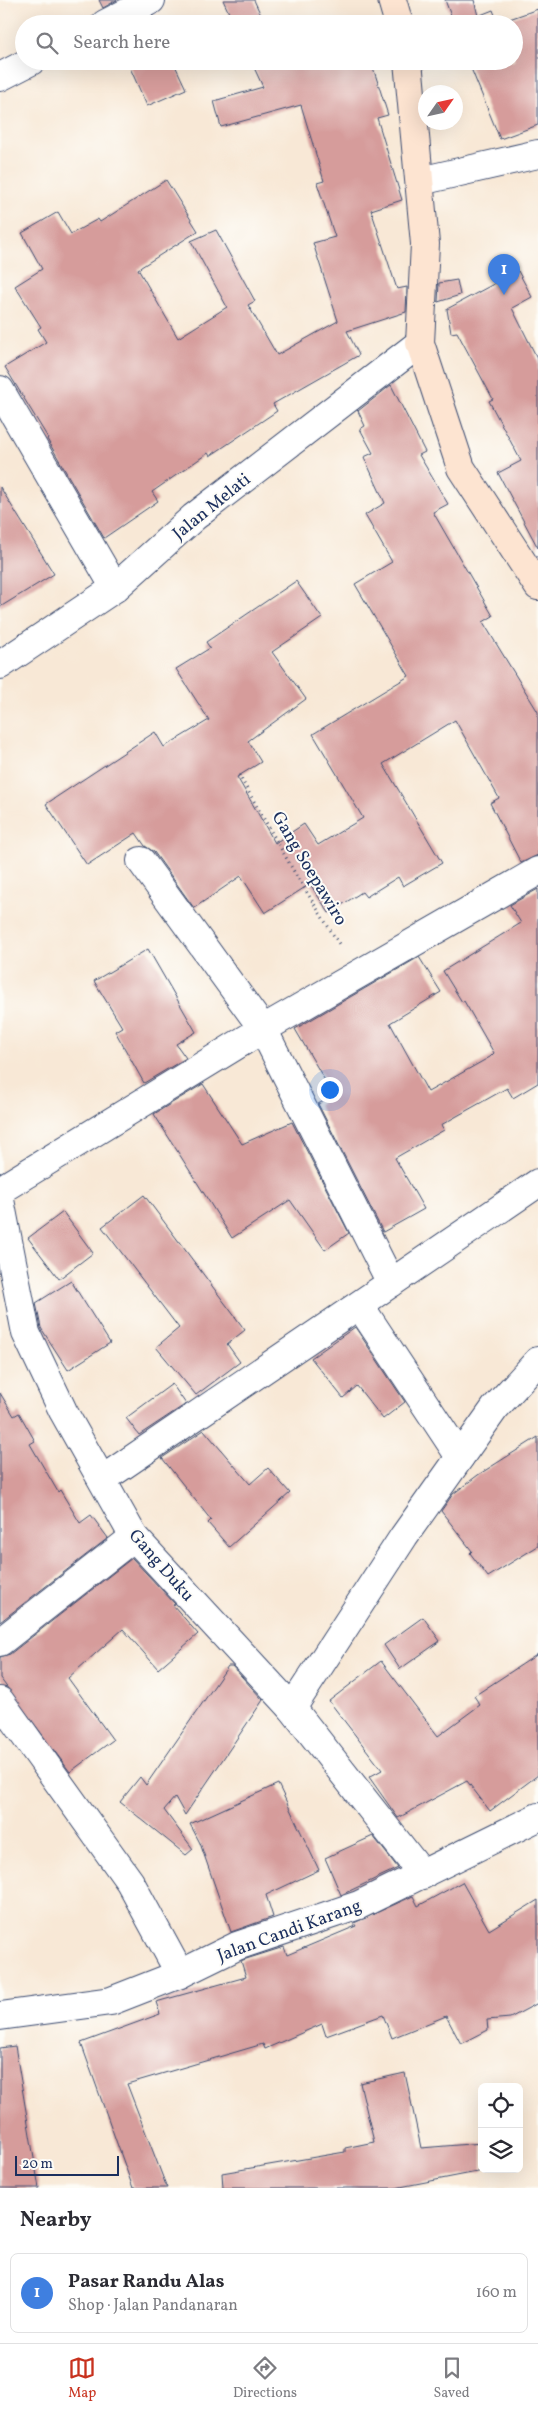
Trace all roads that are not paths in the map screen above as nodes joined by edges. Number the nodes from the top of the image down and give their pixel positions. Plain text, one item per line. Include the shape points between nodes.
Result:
1 (151, 0) edge
2 (392, 0) edge
3 (122, 15) edge
4 (396, 15) edge
5 (409, 70) edge
6 (538, 154) edge
7 (420, 182) junction
8 (420, 343) junction
9 (0, 390) edge
10 (538, 586) edge
11 (115, 588) junction
12 (0, 665) edge
13 (141, 861) dead end
14 (538, 871) edge
15 (262, 1029) junction
16 (538, 1183) edge
17 (0, 1190) edge
18 (0, 1200) edge
19 (391, 1283) junction
20 (360, 1306) junction
21 (538, 1361) edge
22 (460, 1457) junction
23 (103, 1479) junction
24 (134, 1537) junction
25 (0, 1642) edge
26 (0, 1700) edge
27 (292, 1708) junction
28 (538, 1817) edge
29 (423, 1874) junction
30 (180, 1974) junction
31 (0, 2016) edge

1 - 3 street
2 - 4 main road
5 - 7 main road
6 - 7 street
7 - 8 main road via 425,244
8 - 10 main road via 461,468
8 - 11 street, Jalan Melati via 194,517
9 - 11 street
11 - 12 street, Jalan Melati
13 - 15 street
14 - 15 street
15 - 17 street
15 - 19 street
16 - 19 street
18 - 23 street, Gang Duku via 26,1334 63,1410
19 - 20 street
20 - 22 street
20 - 23 street
21 - 22 street via 495,1408
22 - 27 street via 404,1536
23 - 24 street, Gang Duku
24 - 25 street
24 - 27 street, Gang Duku
26 - 30 street via 130,1882
27 - 29 street, Gang Duku
28 - 29 street, Jalan Candi Karang
29 - 30 street, Jalan Candi Karang via 359,1905 236,1946
30 - 31 street, Jalan Candi Karang via 111,2001

